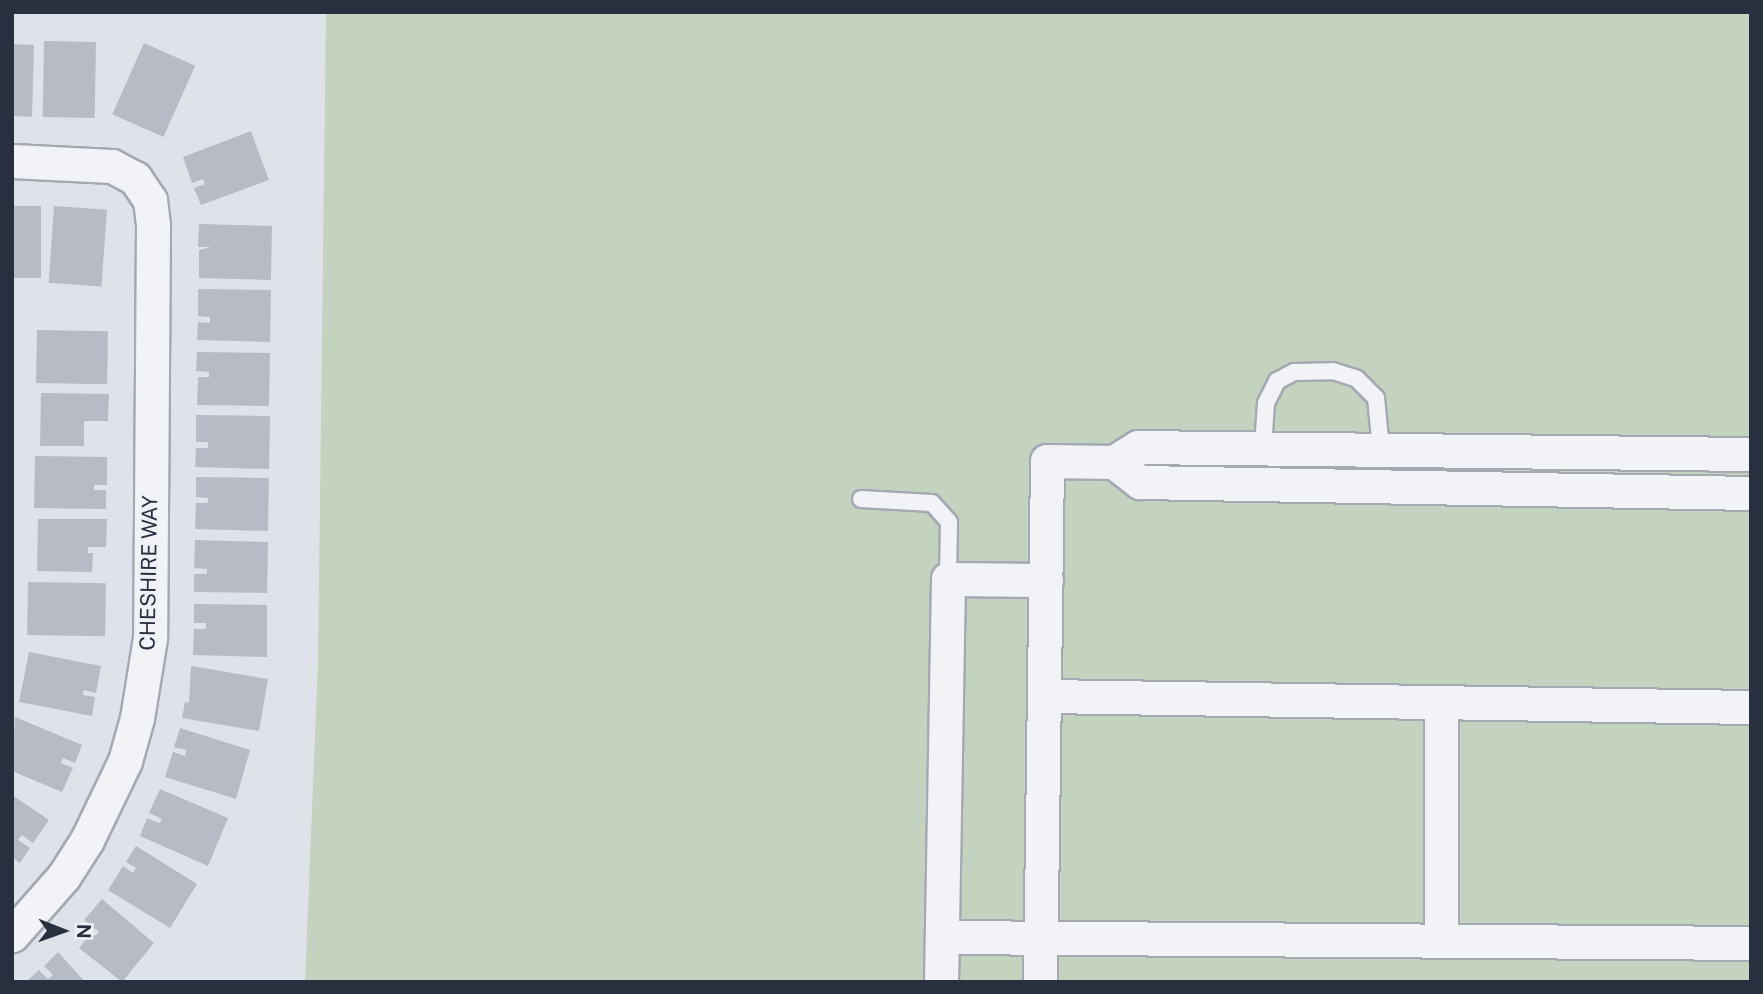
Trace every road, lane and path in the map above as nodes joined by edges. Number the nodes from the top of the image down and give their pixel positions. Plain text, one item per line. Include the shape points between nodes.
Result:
1 (12, 161) edge
2 (1263, 448) junction
3 (1337, 449) junction
4 (1381, 449) junction
5 (1751, 454) edge
6 (1114, 463) junction
7 (1338, 486) junction
8 (1751, 493) edge
9 (861, 499) dead end
10 (948, 579) junction
11 (1046, 580) junction
12 (1044, 696) junction
13 (1441, 702) junction
14 (1751, 707) edge
15 (12, 935) edge
16 (1041, 936) junction
17 (942, 937) junction
18 (1441, 940) junction
19 (1751, 943) edge
20 (941, 982) edge
21 (1040, 982) edge

1 - 15 street, CHESHIRE WAY via 112,166 135,178 149,200 153,226 150,638 145,678 125,761 107,801 64,876
2 - 3 street
2 - 4 lane via 1266,403 1277,382 1294,372 1333,371 1357,379 1376,398
2 - 6 street via 1138,447
3 - 4 street
3 - 7 street
4 - 5 street
6 - 7 street via 1140,482
6 - 11 street via 1047,461
7 - 8 street
9 - 10 lane via 932,503 949,522
10 - 11 street
10 - 17 street
11 - 12 street
12 - 13 street
12 - 16 street
13 - 14 street
13 - 18 street
16 - 17 street
16 - 18 street
16 - 21 street
17 - 20 street
18 - 19 street

